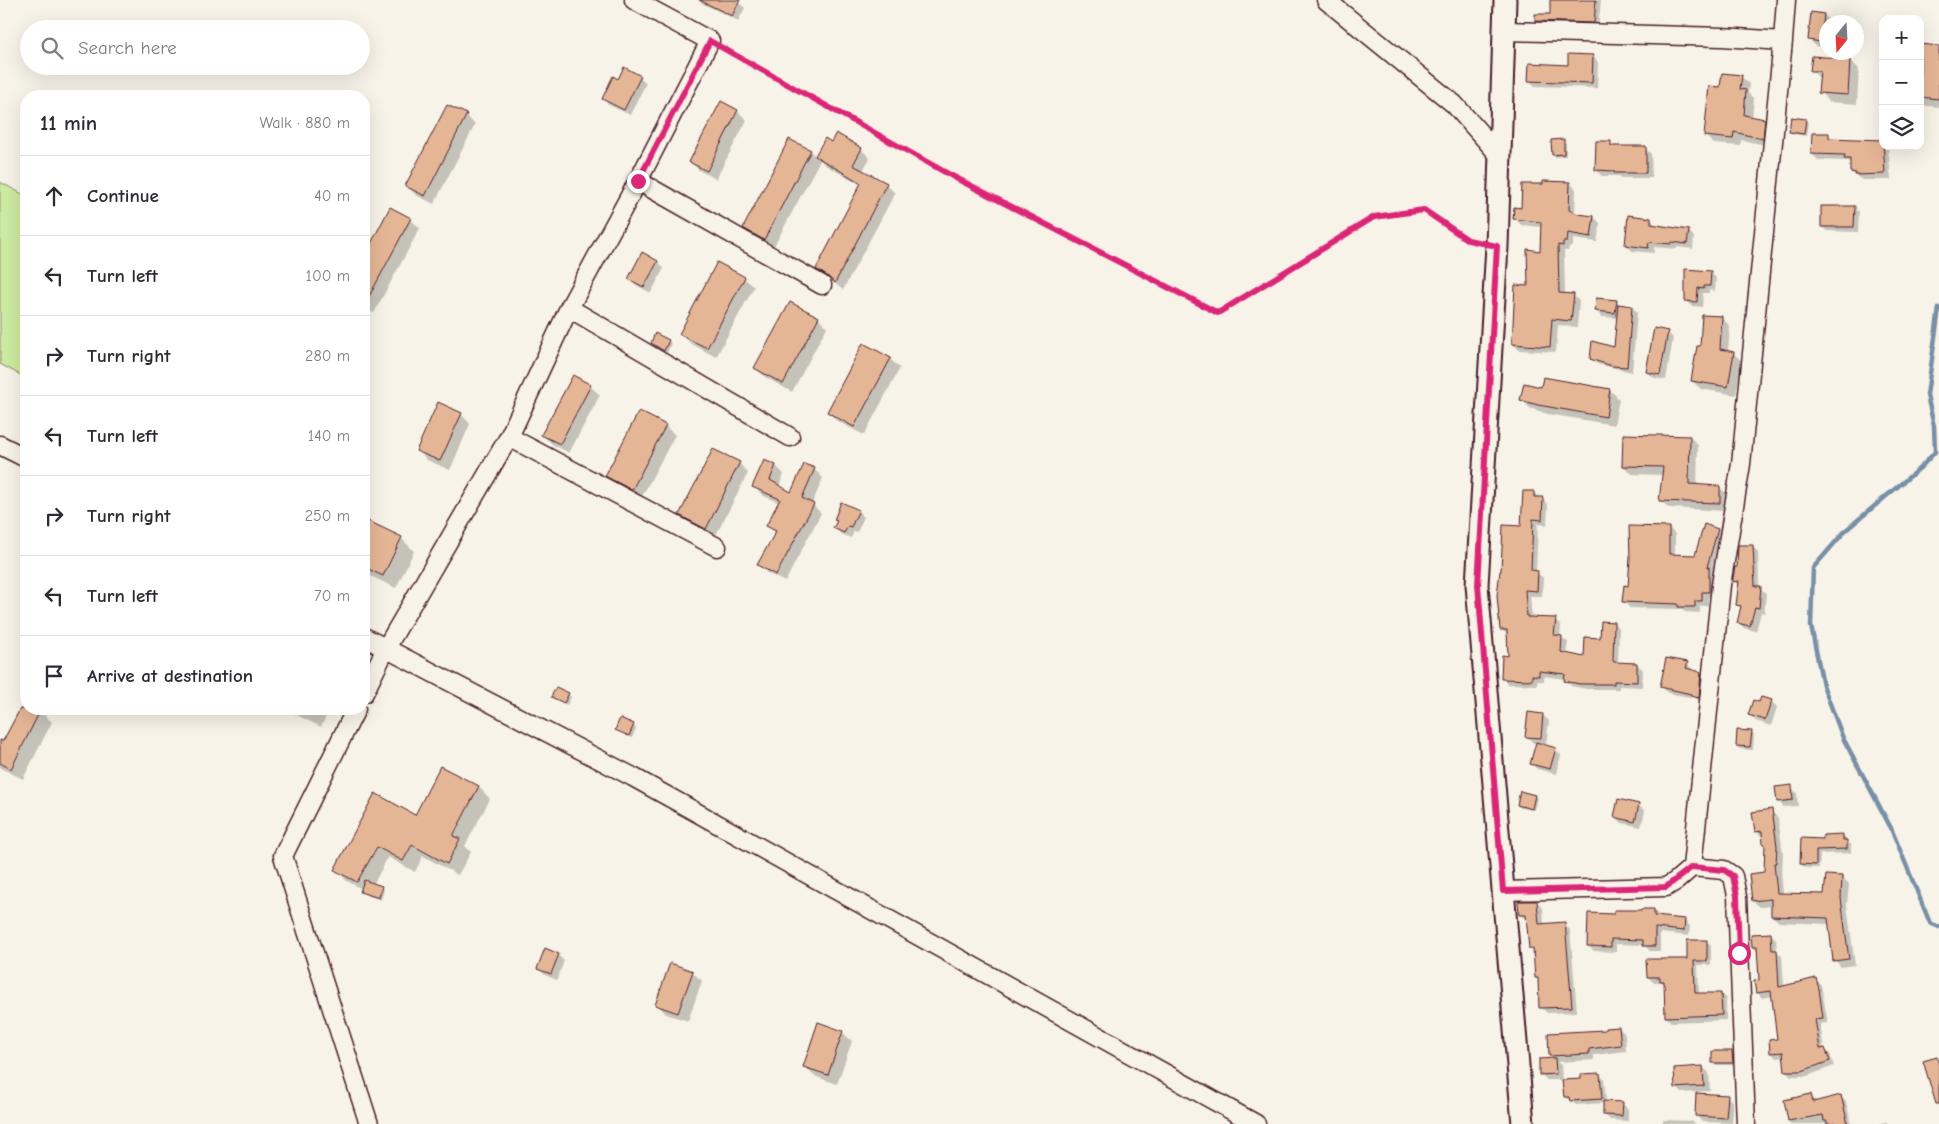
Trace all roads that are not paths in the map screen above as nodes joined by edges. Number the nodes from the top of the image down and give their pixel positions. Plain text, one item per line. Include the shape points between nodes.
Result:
1 (634, 0) edge
2 (1326, 0) edge
3 (1505, 0) edge
4 (1786, 0) edge
5 (1505, 31) junction
6 (1783, 41) junction
7 (1500, 156) junction
8 (638, 181) junction
9 (822, 284) dead end
10 (569, 308) junction
11 (509, 437) junction
12 (790, 437) dead end
13 (0, 445) edge
14 (20, 455) edge
15 (717, 547) dead end
16 (370, 640) edge
17 (386, 648) junction
18 (370, 680) edge
19 (353, 715) edge
20 (1692, 867) junction
21 (1503, 891) junction
22 (369, 1124) edge
23 (1256, 1124) edge
24 (1523, 1124) edge
25 (1746, 1124) edge

1 - 8 street via 710,41
2 - 7 street via 1454,104
3 - 5 main road
4 - 6 street
5 - 6 street
5 - 7 main road
6 - 20 street via 1741,464 1721,585
7 - 21 main road via 1478,585
8 - 9 street
8 - 10 street
10 - 11 street
10 - 12 street
11 - 15 street
11 - 17 street
13 - 14 street
16 - 17 street
17 - 18 street
17 - 23 street via 633,776
19 - 22 street via 283,856
20 - 21 street via 1666,887
20 - 25 street via 1724,870 1733,876 1737,896
21 - 24 main road

